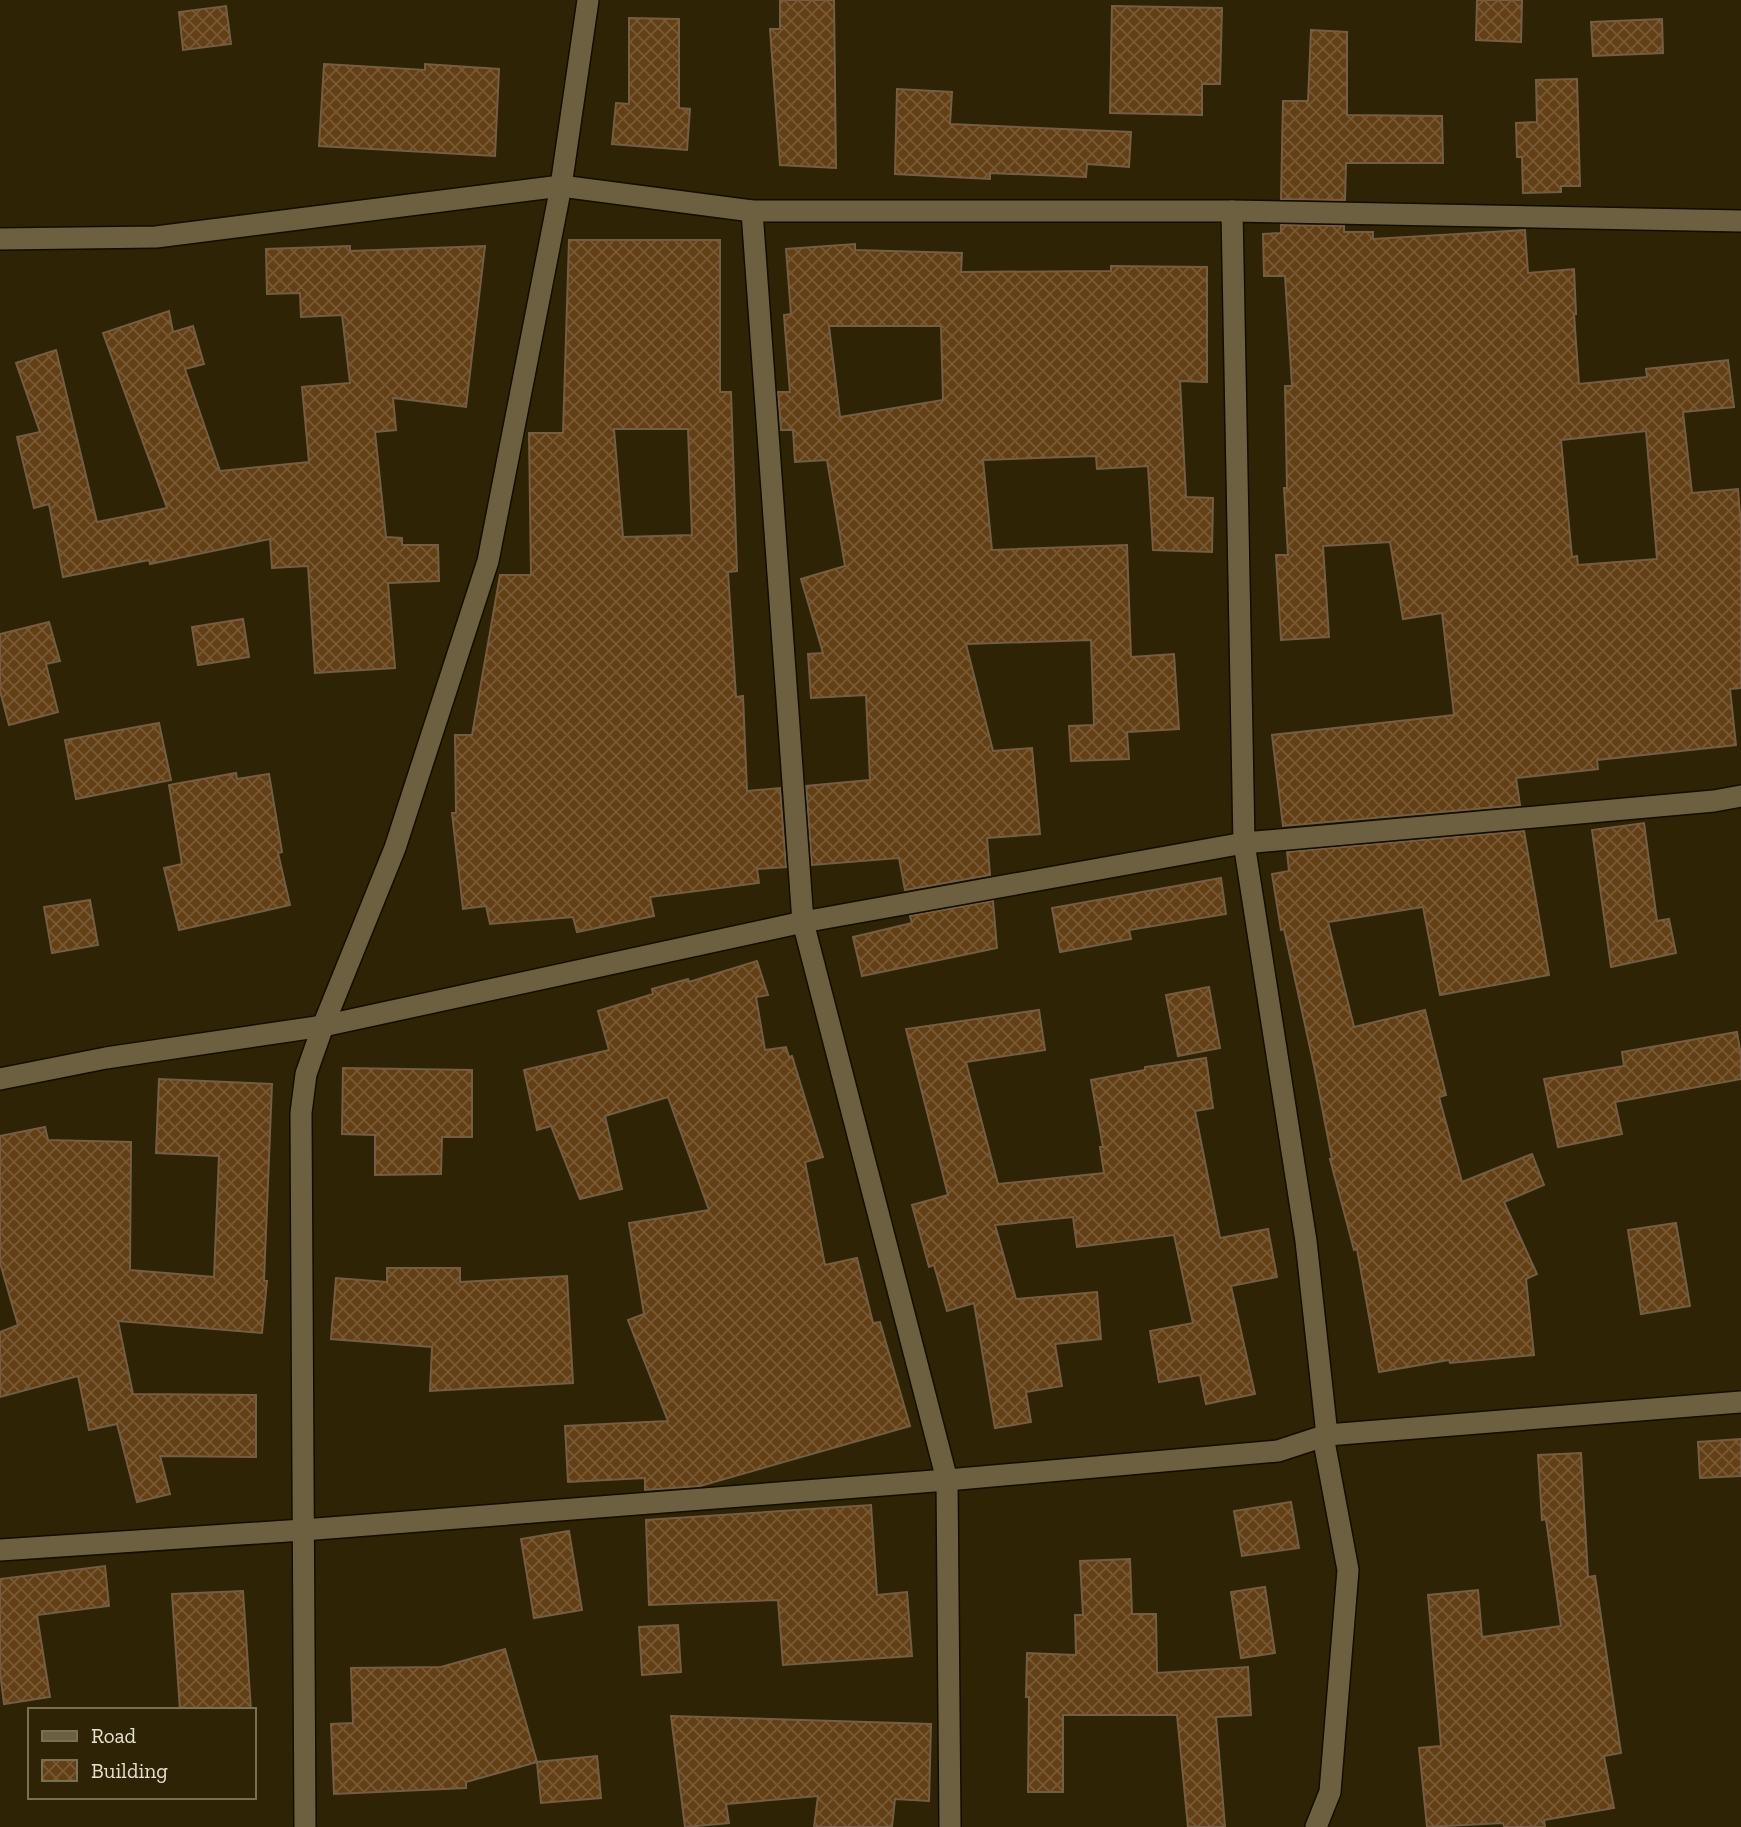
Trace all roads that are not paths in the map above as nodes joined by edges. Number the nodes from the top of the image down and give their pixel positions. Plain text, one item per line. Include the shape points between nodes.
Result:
1 (588, 0) edge
2 (561, 186) junction
3 (752, 211) junction
4 (1232, 211) junction
5 (1741, 221) edge
6 (0, 239) edge
7 (1741, 796) edge
8 (1244, 843) junction
9 (803, 922) junction
10 (323, 1026) junction
11 (0, 1079) edge
12 (1741, 1402) edge
13 (1325, 1436) junction
14 (947, 1479) junction
15 (303, 1530) junction
16 (0, 1550) edge
17 (305, 1827) edge
18 (950, 1827) edge
19 (1316, 1827) edge

1 - 2 street
2 - 3 street
2 - 6 street via 156,237
2 - 10 street via 488,561 394,848
3 - 4 street
3 - 9 street
4 - 5 street
4 - 8 street
7 - 8 street
8 - 9 street
8 - 13 street via 1306,1241
9 - 10 street
9 - 14 street
10 - 11 street via 106,1058
10 - 15 street via 306,1074 301,1113
12 - 13 street
13 - 14 street via 1278,1451
13 - 19 street via 1348,1570 1330,1792
14 - 15 street
14 - 18 street
15 - 16 street
15 - 17 street

